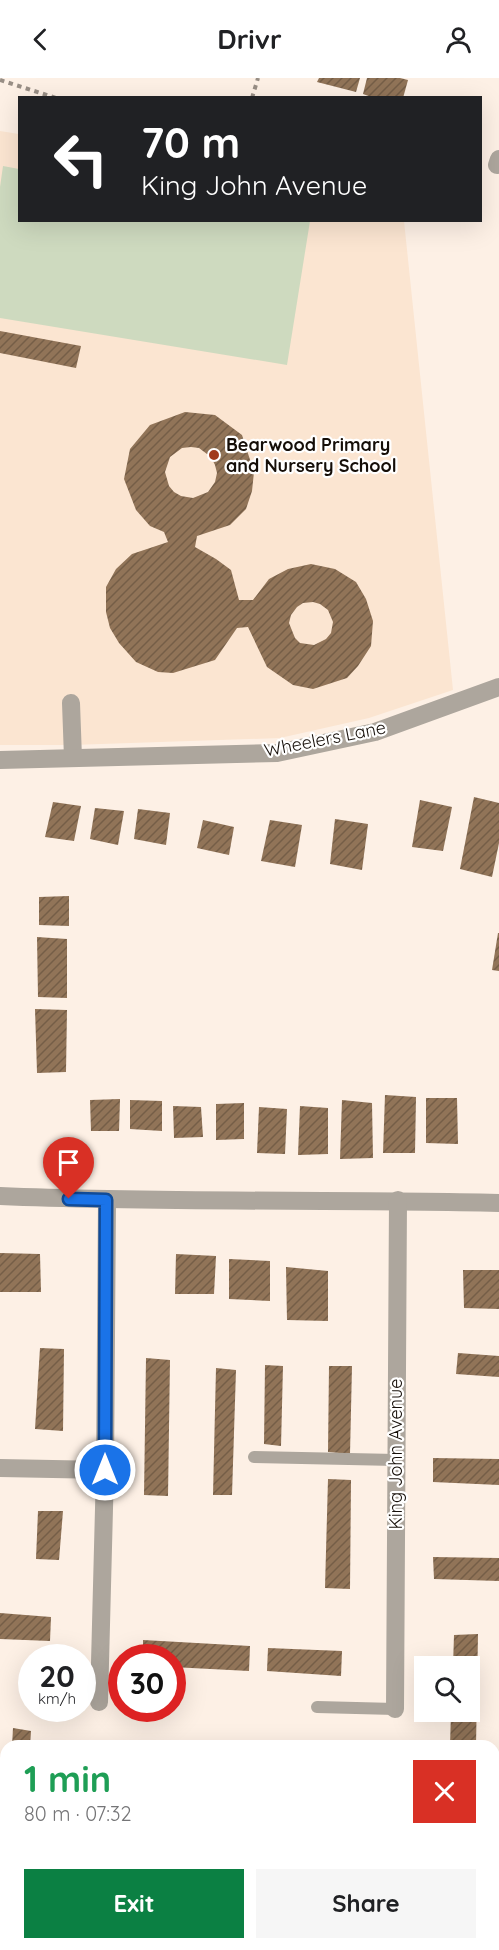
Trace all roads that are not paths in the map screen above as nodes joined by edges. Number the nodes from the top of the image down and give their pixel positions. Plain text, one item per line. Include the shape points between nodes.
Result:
1 (499, 687) edge
2 (71, 703) dead end
3 (73, 758) junction
4 (0, 760) edge
5 (0, 1196) edge
6 (106, 1200) junction
7 (398, 1200) junction
8 (499, 1203) edge
9 (254, 1457) dead end
10 (396, 1460) junction
11 (0, 1468) edge
12 (105, 1470) junction
13 (99, 1702) dead end
14 (317, 1707) dead end
15 (395, 1708) joint

1 - 3 street, Wheelers Lane via 375,732 277,753
2 - 3 street
3 - 4 street, Wheelers Lane
5 - 6 street
6 - 7 street
6 - 12 street
7 - 8 street
7 - 10 street, King John Avenue
9 - 10 lane
10 - 15 street, King John Avenue
11 - 12 street
12 - 13 street
14 - 15 lane

